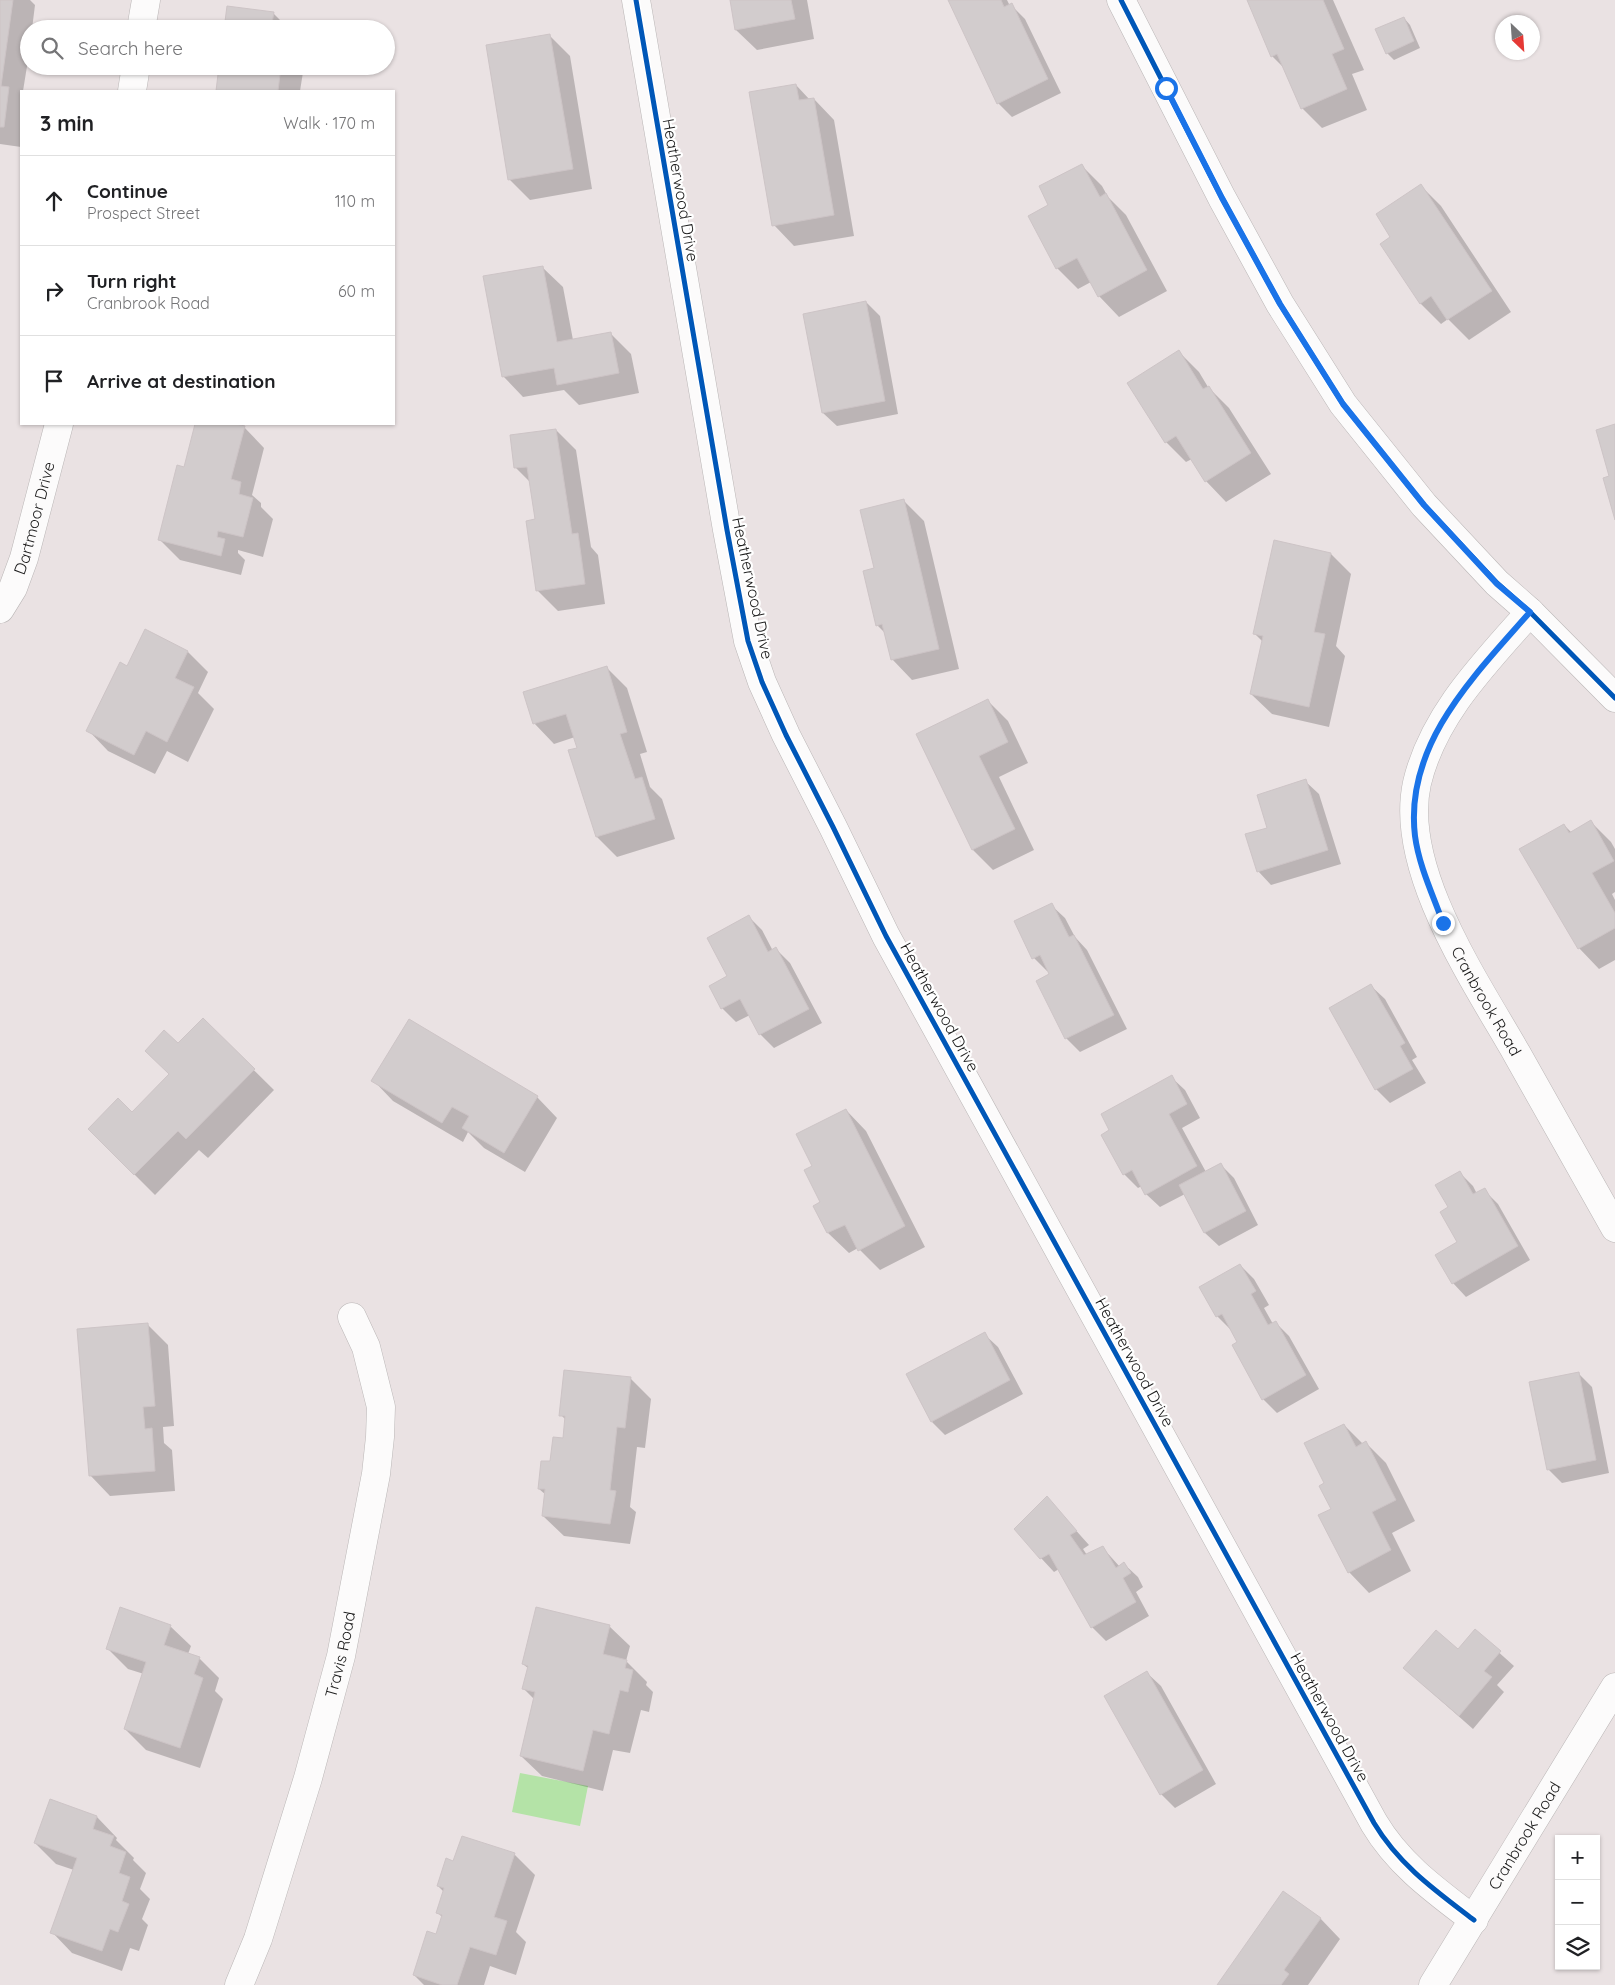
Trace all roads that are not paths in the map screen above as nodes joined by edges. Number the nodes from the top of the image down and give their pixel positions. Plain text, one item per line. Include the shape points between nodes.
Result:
1 (146, 0) edge
2 (636, 0) edge
3 (1121, 0) edge
4 (143, 20) edge
5 (135, 75) edge
6 (132, 90) edge
7 (59, 425) edge
8 (0, 609) edge
9 (1530, 612) junction
10 (1615, 698) edge
11 (1615, 1228) edge
12 (352, 1317) dead end
13 (1615, 1686) edge
14 (1474, 1920) junction
15 (239, 1985) edge
16 (1433, 1985) edge

1 - 4 street
2 - 14 street, Heatherwood Drive via 727,530 748,641 762,682 886,936 1374,1823 1398,1857 1417,1876
3 - 9 street via 1280,304 1343,404 1424,505 1497,584
5 - 6 street
7 - 8 street, Dartmoor Drive via 24,558 13,588
9 - 10 street
9 - 11 street, Cranbrook Road via 1488,659 1441,722 1417,783 1415,837 1443,923
12 - 15 street, Travis Road via 366,1347 381,1408 376,1474 341,1656 305,1788 258,1939
13 - 14 street, Cranbrook Road
14 - 16 street, Cranbrook Road

